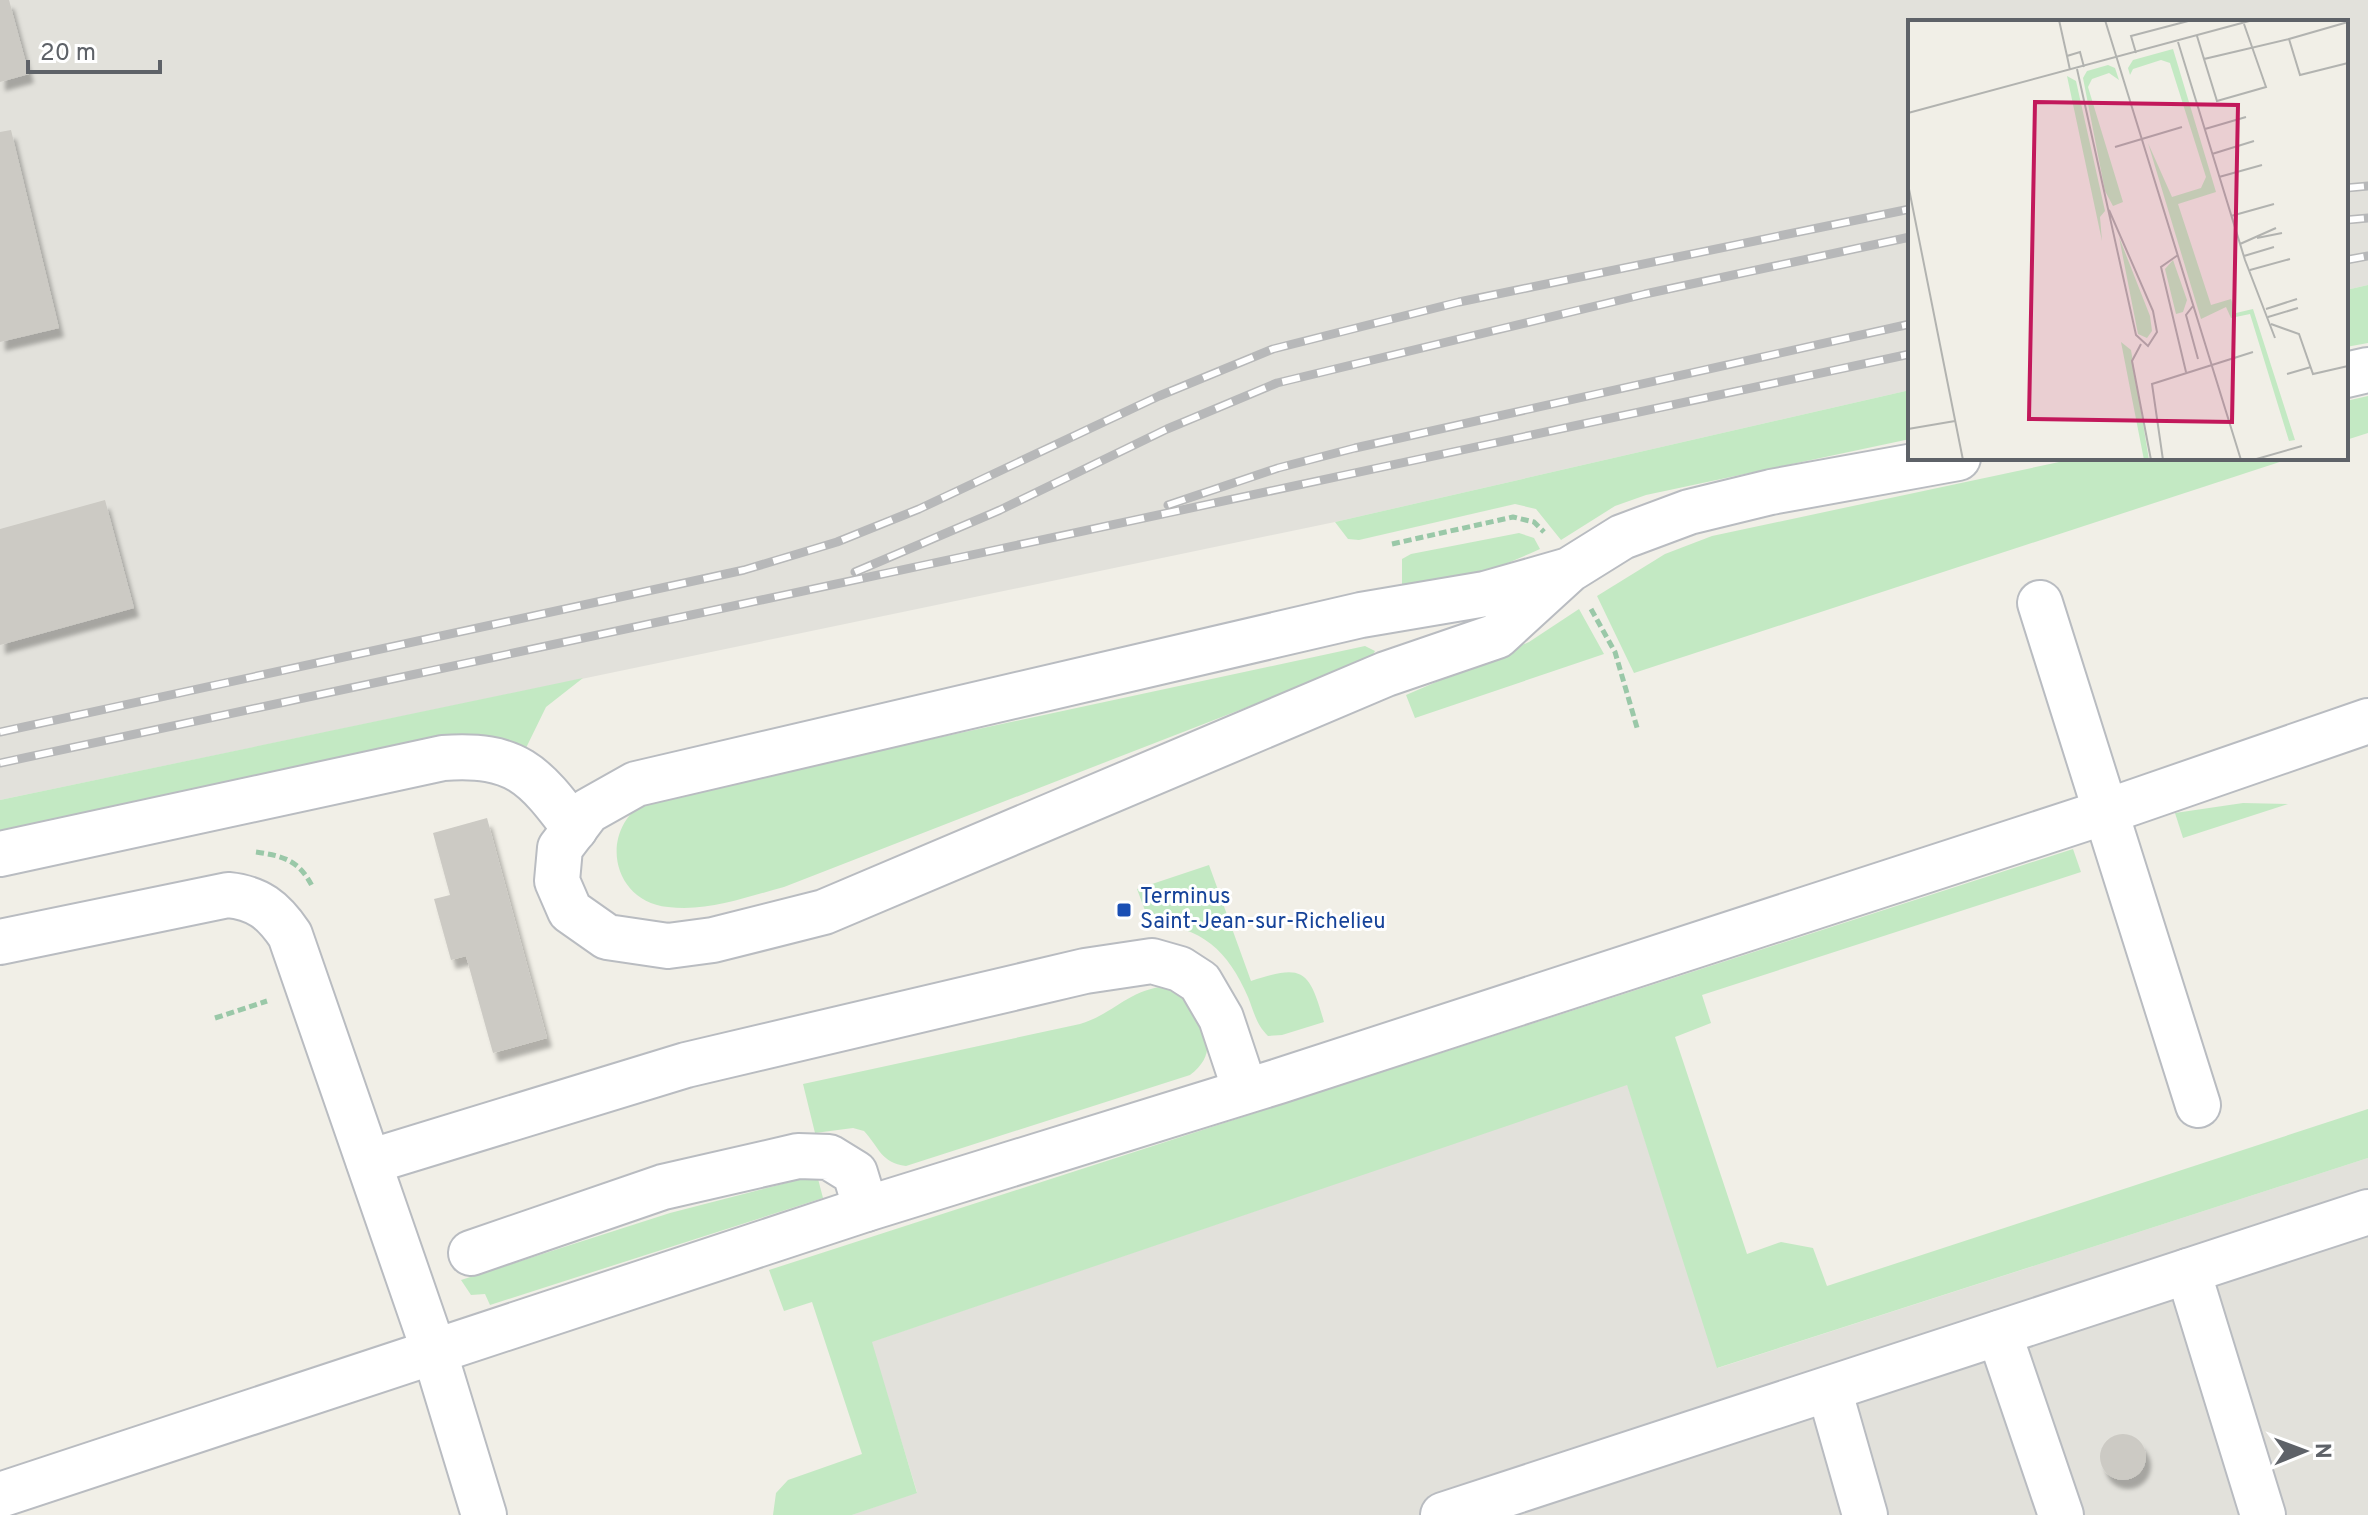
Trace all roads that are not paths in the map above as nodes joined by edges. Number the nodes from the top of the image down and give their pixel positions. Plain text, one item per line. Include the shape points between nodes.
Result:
1 (2368, 370) edge
2 (2348, 375) edge
3 (1947, 460) edge
4 (1569, 570) junction
5 (2040, 603) dead end
6 (2368, 721) edge
7 (2105, 812) junction
8 (575, 829) junction
9 (0, 854) edge
10 (0, 942) edge
11 (1245, 1090) junction
12 (2198, 1105) dead end
13 (369, 1162) junction
14 (866, 1209) junction
15 (2368, 1212) edge
16 (471, 1253) dead end
17 (2188, 1271) junction
18 (1999, 1333) junction
19 (435, 1354) junction
20 (1829, 1389) junction
21 (0, 1495) edge
22 (1544, 1499) edge
23 (484, 1515) edge
24 (1443, 1515) edge
25 (1865, 1515) edge
26 (2061, 1515) edge
27 (2263, 1515) edge

1 - 2 lane
3 - 4 lane via 1689,512 1622,537
4 - 8 lane via 1485,594 1346,619 636,784 588,811
4 - 8 lane via 1497,636 1386,674 824,912 668,946 607,937 570,911 557,881 560,848
5 - 7 lane
6 - 7 lane
7 - 11 lane
7 - 12 lane
8 - 9 lane via 540,782 511,765 476,756 443,758
10 - 13 lane via 192,901 251,897 275,913 290,935
11 - 13 lane via 1221,1018 1200,982 1180,969 1138,962 686,1065
11 - 14 lane
13 - 19 lane
14 - 16 lane via 855,1173 829,1157 798,1156 663,1187
14 - 19 lane
15 - 17 lane
17 - 18 lane
17 - 27 lane
18 - 20 lane
18 - 26 lane
19 - 21 lane
19 - 23 lane
20 - 22 lane
20 - 25 lane
22 - 24 lane

